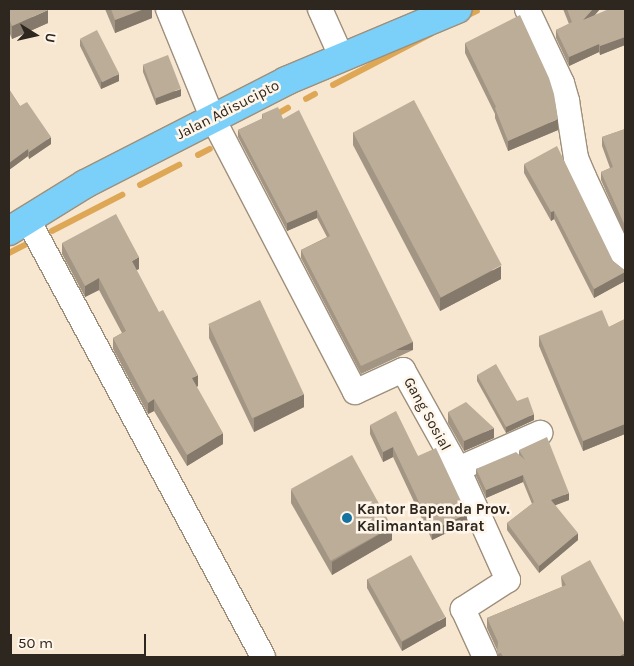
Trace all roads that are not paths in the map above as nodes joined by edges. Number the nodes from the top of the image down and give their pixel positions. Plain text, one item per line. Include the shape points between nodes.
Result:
1 (168, 9) edge
2 (320, 9) edge
3 (457, 9) edge
4 (527, 9) edge
5 (342, 56) junction
6 (212, 117) junction
7 (19, 225) edge
8 (625, 264) edge
9 (540, 434) dead end
10 (458, 469) junction
11 (263, 657) edge
12 (486, 657) edge

1 - 6 street
2 - 5 street
3 - 5 main road, Jalan Adisucipto
4 - 8 street via 562,83 576,158
5 - 6 main road, Jalan Adisucipto
6 - 7 main road, Jalan Adisucipto via 85,184
6 - 10 street, Gang Sosial via 355,392 403,370
7 - 11 street
9 - 10 street
10 - 12 street, Gang Sosial via 508,580 463,609

